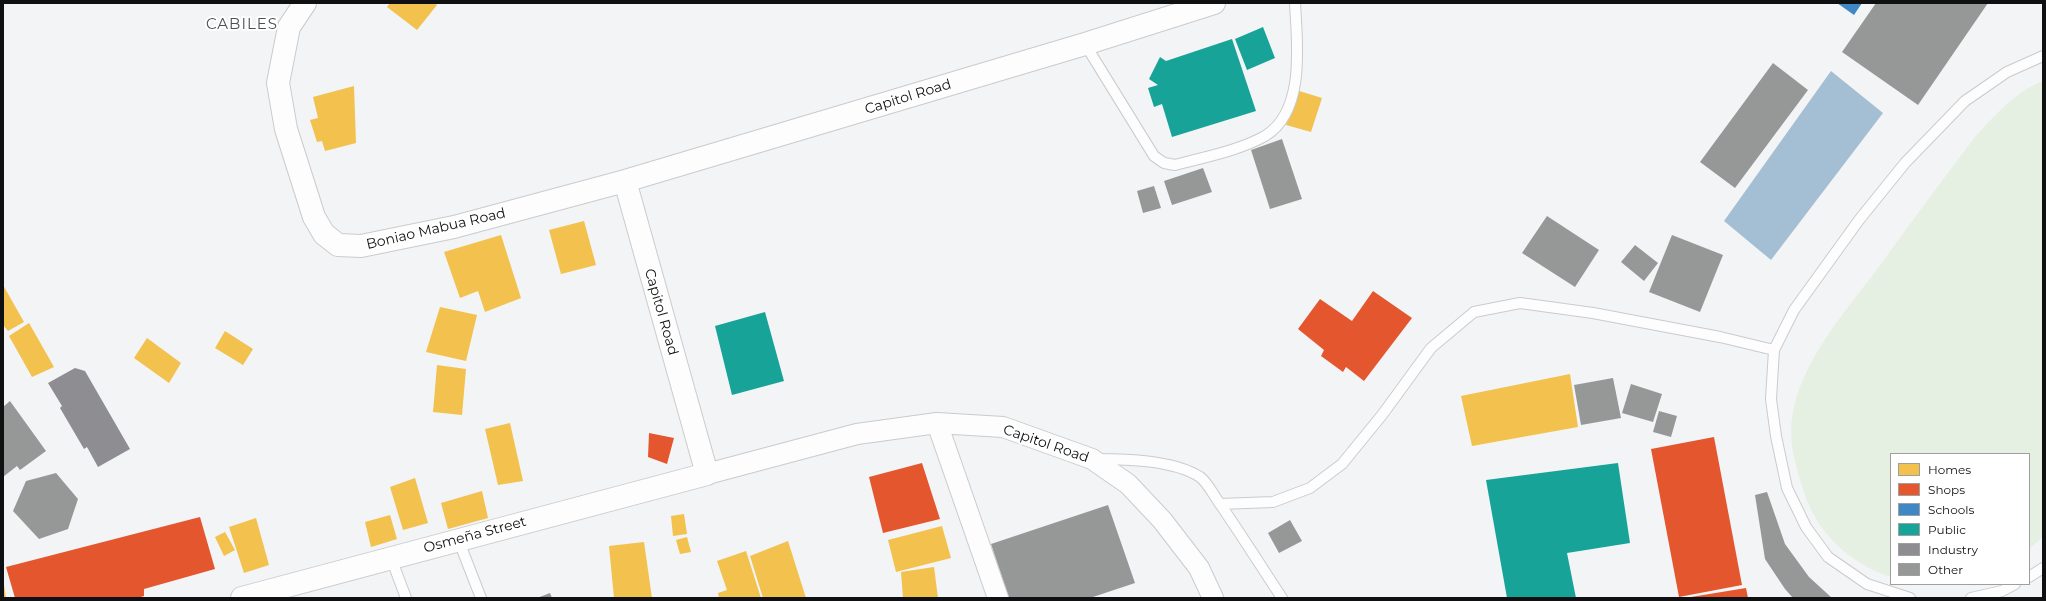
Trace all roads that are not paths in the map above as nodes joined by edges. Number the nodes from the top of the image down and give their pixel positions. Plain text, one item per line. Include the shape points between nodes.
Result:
1 (304, 3) edge
2 (1214, 3) edge
3 (1295, 3) edge
4 (1085, 44) junction
5 (2043, 56) edge
6 (624, 181) junction
7 (1774, 350) junction
8 (937, 423) junction
9 (1092, 459) junction
10 (707, 474) junction
11 (1220, 504) junction
12 (458, 540) junction
13 (391, 558) junction
14 (2043, 568) edge
15 (2030, 576) edge
16 (2013, 585) edge
17 (242, 598) edge
18 (406, 598) edge
19 (481, 598) edge
20 (998, 598) edge
21 (1213, 598) edge
22 (1282, 598) edge
23 (1910, 598) edge
24 (1971, 598) edge

1 - 6 main road, Boniao Mabua Road via 289,27 278,83 286,129 314,216 324,234 338,245 361,246 454,227
2 - 4 main road, Capitol Road
3 - 4 lane via 1298,68 1287,109 1277,125 1265,136 1245,144 1175,165 1164,163 1154,156
4 - 6 main road, Capitol Road
5 - 7 lane via 2007,72 1965,101 1905,163 1859,220 1794,310
6 - 10 main road, Capitol Road
7 - 11 lane via 1593,313 1520,303 1474,312 1431,348 1342,464 1310,488 1273,502
7 - 23 lane via 1771,399 1776,436 1787,488 1806,527 1828,557 1868,584
8 - 9 street, Capitol Road via 1003,427
8 - 10 street, Capitol Road via 857,434
8 - 20 street
9 - 11 lane via 1128,459 1183,470 1201,478
9 - 21 street, Capitol Road via 1128,484 1162,520 1199,568
10 - 12 main road, Osmeña Street
11 - 22 lane
12 - 13 main road, Osmeña Street
12 - 19 lane
13 - 17 main road, Osmeña Street
13 - 18 lane
14 - 15 lane
16 - 24 lane via 2002,591

